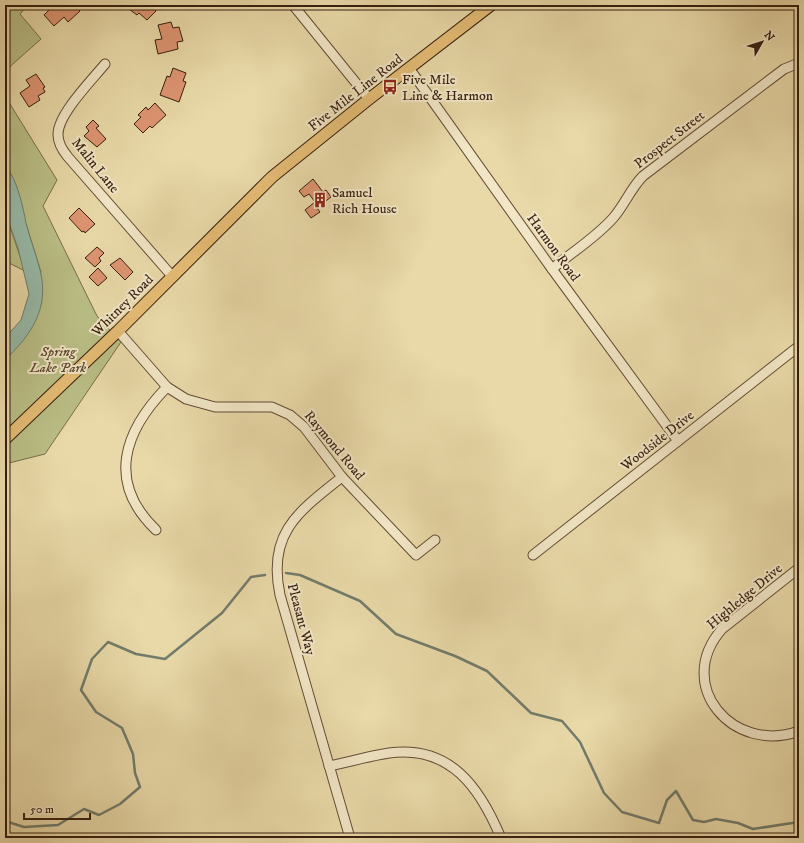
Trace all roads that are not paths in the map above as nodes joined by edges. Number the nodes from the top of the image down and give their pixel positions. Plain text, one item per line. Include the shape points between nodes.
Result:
1 (293, 5) edge
2 (491, 5) edge
3 (799, 63) edge
4 (105, 64) dead end
5 (409, 68) junction
6 (369, 99) junction
7 (241, 207) joint
8 (552, 269) junction
9 (172, 276) junction
10 (118, 331) junction
11 (799, 346) edge
12 (167, 387) junction
13 (5, 439) edge
14 (678, 441) junction
15 (342, 477) junction
16 (156, 530) dead end
17 (434, 540) dead end
18 (533, 555) dead end
19 (799, 568) edge
20 (799, 731) edge
21 (329, 766) junction
22 (350, 838) edge
23 (501, 838) edge

1 - 6 street
2 - 5 main road, Five Mile Line Road
3 - 8 street, Prospect Street via 784,69 643,176 607,224
4 - 9 street, Malin Lane via 62,119 58,130 60,144 68,157
5 - 6 main road, Five Mile Line Road
5 - 8 street, Harmon Road
6 - 7 main road, Five Mile Line Road via 294,158
7 - 9 main road, Whitney Road
8 - 14 street, Harmon Road
9 - 10 main road, Whitney Road
10 - 12 street, Raymond Road
10 - 13 main road, Whitney Road
11 - 14 street, Woodside Drive
12 - 15 street, Raymond Road via 186,399 206,405 230,408 263,406 282,410 304,427
12 - 16 street via 136,428 126,462 131,495 142,515
14 - 18 street, Woodside Drive
15 - 17 street, Raymond Road via 416,555
15 - 21 street, Pleasant Way via 292,521 281,543 276,570 280,595
19 - 20 street, Highledge Drive via 722,629 712,641 705,657 703,674 713,704 738,728 769,737
21 - 22 street, Pleasant Way
21 - 23 street via 399,752 420,754 442,761 454,767 474,787 490,812

